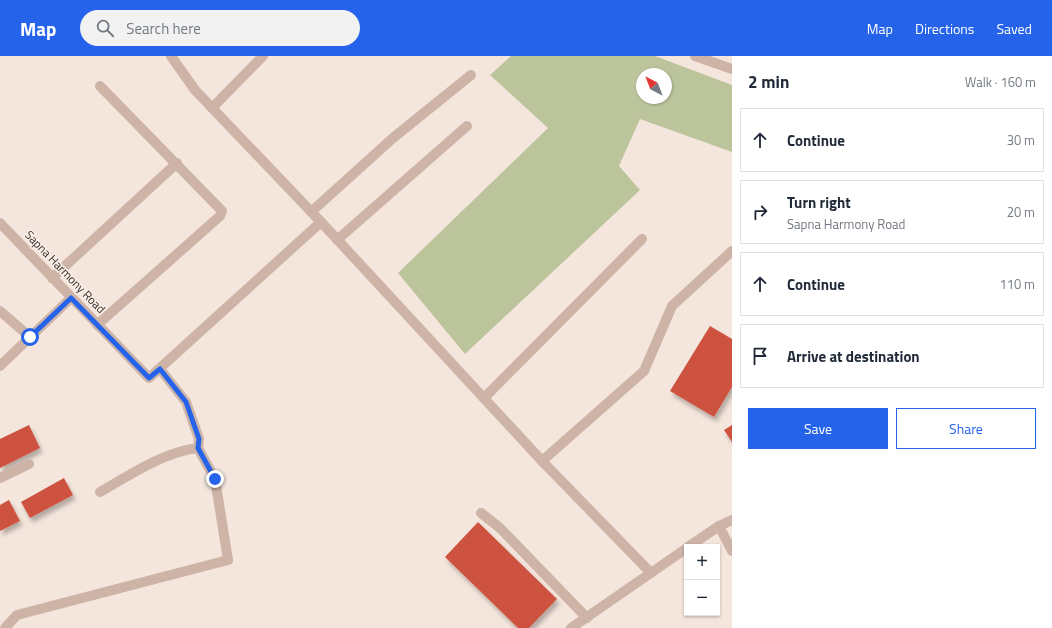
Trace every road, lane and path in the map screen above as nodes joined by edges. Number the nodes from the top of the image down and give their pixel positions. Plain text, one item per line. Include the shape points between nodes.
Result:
1 (171, 56) edge
2 (263, 56) edge
3 (695, 56) edge
4 (732, 69) edge
5 (471, 75) dead end
6 (100, 86) dead end
7 (212, 108) junction
8 (466, 126) dead end
9 (177, 164) junction
10 (311, 212) junction
11 (320, 222) junction
12 (0, 223) edge
13 (642, 239) dead end
14 (337, 240) junction
15 (732, 251) edge
16 (52, 278) junction
17 (71, 298) junction
18 (0, 310) edge
19 (98, 325) junction
20 (30, 337) junction
21 (0, 366) edge
22 (160, 369) junction
23 (484, 398) junction
24 (198, 448) junction
25 (542, 461) junction
26 (29, 464) dead end
27 (0, 478) edge
28 (100, 492) dead end
29 (480, 513) dead end
30 (732, 520) edge
31 (719, 526) junction
32 (692, 544) edge
33 (684, 550) edge
34 (732, 550) edge
35 (651, 573) junction
36 (586, 618) junction
37 (5, 628) edge
38 (571, 628) edge

1 - 7 street via 195,90
2 - 7 street
3 - 4 street
5 - 10 street via 393,138
6 - 9 street
7 - 10 street
8 - 14 street
9 - 16 street
9 - 19 street, Sapna Harmony Road via 222,210 220,216
10 - 11 street
11 - 14 street
11 - 22 street
12 - 16 street, Sapna Harmony Road
13 - 23 street
14 - 23 street
15 - 25 street via 672,306 644,371
16 - 17 street, Sapna Harmony Road
17 - 19 street, Sapna Harmony Road
17 - 20 street
18 - 20 street
19 - 22 street via 149,378
20 - 21 street
22 - 24 street via 186,402 199,439
23 - 25 street
24 - 28 street via 185,450 148,466
24 - 37 street via 215,479 228,560 17,615
25 - 35 street
26 - 27 street
29 - 36 street via 500,528
30 - 31 street
31 - 32 street
31 - 34 street
33 - 35 street
35 - 36 street
36 - 38 street

